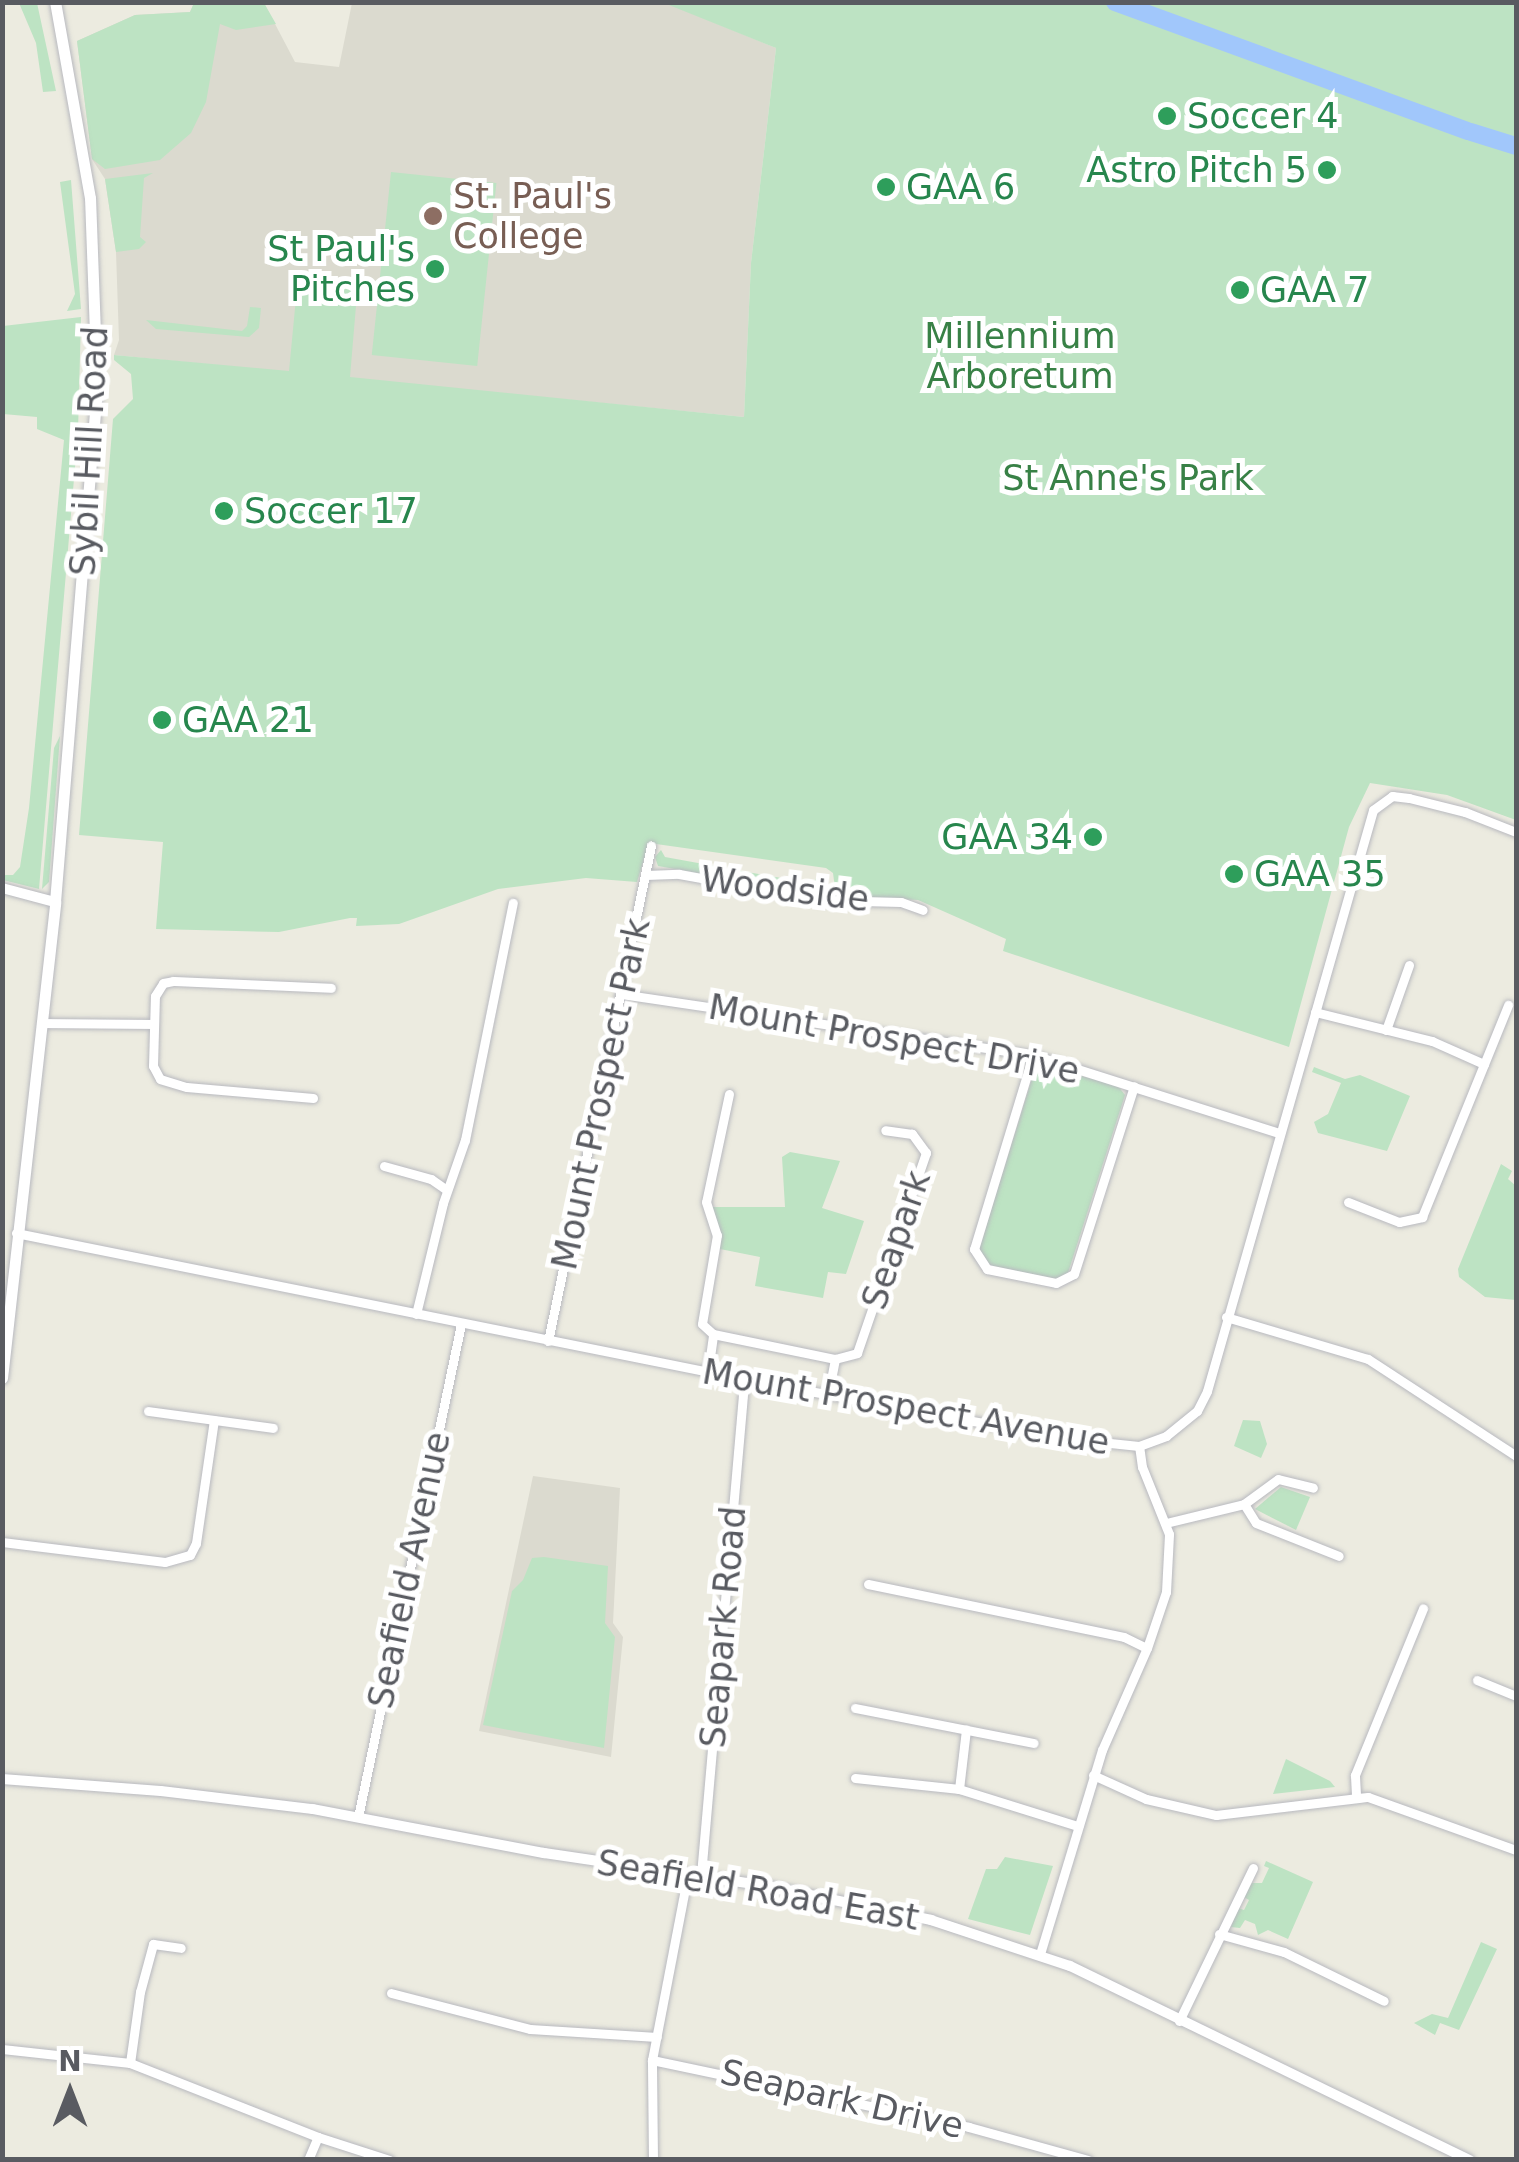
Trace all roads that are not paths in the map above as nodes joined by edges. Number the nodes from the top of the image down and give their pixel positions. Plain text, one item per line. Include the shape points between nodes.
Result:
1 (55, 2) edge
2 (1516, 832) edge
3 (651, 846) dead end
4 (646, 875) junction
5 (2, 888) edge
6 (54, 902) junction
7 (514, 903) dead end
8 (923, 910) dead end
9 (1409, 965) dead end
10 (332, 988) dead end
11 (621, 994) junction
12 (1508, 1005) dead end
13 (1315, 1012) junction
14 (41, 1023) junction
15 (152, 1024) junction
16 (1386, 1030) junction
17 (1033, 1056) junction
18 (1484, 1064) junction
19 (1134, 1086) junction
20 (729, 1094) dead end
21 (313, 1098) dead end
22 (886, 1130) dead end
23 (1279, 1132) junction
24 (384, 1166) dead end
25 (447, 1190) junction
26 (1348, 1202) dead end
27 (16, 1233) junction
28 (6, 1295) edge
29 (416, 1314) junction
30 (1226, 1318) junction
31 (460, 1324) junction
32 (713, 1334) junction
33 (548, 1341) junction
34 (835, 1359) junction
35 (709, 1364) dead end
36 (2, 1378) edge
37 (744, 1379) junction
38 (828, 1395) junction
39 (148, 1411) dead end
40 (214, 1420) junction
41 (273, 1428) dead end
42 (1139, 1446) junction
43 (1516, 1456) edge
44 (1313, 1488) dead end
45 (1244, 1504) junction
46 (1166, 1523) junction
47 (2, 1542) edge
48 (1338, 1556) dead end
49 (868, 1584) dead end
50 (1424, 1608) dead end
51 (1148, 1648) junction
52 (1477, 1680) dead end
53 (1516, 1696) edge
54 (855, 1708) dead end
55 (966, 1729) junction
56 (1034, 1743) dead end
57 (1093, 1775) junction
58 (2, 1778) edge
59 (855, 1778) dead end
60 (959, 1790) junction
61 (1356, 1796) junction
62 (358, 1816) junction
63 (1078, 1826) junction
64 (1516, 1850) edge
65 (1253, 1868) dead end
66 (694, 1874) junction
67 (1219, 1934) junction
68 (182, 1948) dead end
69 (1040, 1954) junction
70 (390, 1993) dead end
71 (1384, 2000) dead end
72 (1178, 2020) junction
73 (657, 2037) junction
74 (2, 2049) edge
75 (652, 2060) junction
76 (130, 2063) junction
77 (318, 2138) junction
78 (308, 2160) edge
79 (389, 2160) edge
80 (654, 2160) edge
81 (1088, 2160) edge
82 (1469, 2160) edge

1 - 6 main road, Sybil Hill Road via 87,172 98,334
2 - 13 street, Mount Prospect Avenue via 1440,804 1392,796 1380,801 1368,819
3 - 4 street, Mount Prospect Park
4 - 8 street, Woodside via 678,874 830,901 901,902
4 - 11 street, Mount Prospect Park
5 - 6 street
6 - 14 main road, Sybil Hill Road
7 - 25 street via 465,1140
9 - 16 street
10 - 15 street via 173,981 157,988
11 - 17 street, Mount Prospect Drive
11 - 33 street, Mount Prospect Park
12 - 18 street
13 - 16 street
13 - 23 street, Mount Prospect Avenue
14 - 15 street
14 - 27 main road, Sybil Hill Road
15 - 21 street via 153,1066 165,1082
16 - 18 street
17 - 19 street, Mount Prospect Drive
17 - 19 street via 974,1250 987,1269 1056,1283 1074,1274
18 - 26 street via 1422,1216 1400,1222
19 - 23 street, Mount Prospect Drive
20 - 32 street via 706,1202 717,1236 702,1324
22 - 34 street, Seapark via 912,1134 926,1153 856,1353
23 - 30 street, Mount Prospect Avenue
24 - 25 street
25 - 29 street
27 - 28 main road, Sybil Hill Road
27 - 29 street, Mount Prospect Avenue
28 - 36 main road, Sybil Hill Road
29 - 31 street, Mount Prospect Avenue
30 - 42 street, Mount Prospect Avenue via 1197,1411 1166,1436
30 - 43 street via 1368,1359
31 - 33 street, Mount Prospect Avenue
31 - 62 street, Seafield Avenue
32 - 34 street
32 - 35 street
33 - 37 street, Mount Prospect Avenue
34 - 38 street
37 - 38 street, Mount Prospect Avenue
37 - 66 street, Seapark Road
38 - 42 street, Mount Prospect Avenue
39 - 40 street
40 - 41 street
40 - 47 street via 190,1555 165,1562
42 - 46 street
44 - 45 street via 1278,1478
45 - 46 street
45 - 48 street via 1256,1523
46 - 51 street via 1169,1576
49 - 51 street
50 - 61 street via 1356,1775
51 - 57 street
52 - 53 street
54 - 55 street
55 - 56 street
55 - 60 street
57 - 61 street via 1146,1799 1216,1815
57 - 63 street
58 - 62 street, Seafield Road East
59 - 60 street
60 - 63 street
61 - 64 street
62 - 66 street, Seafield Road East via 544,1854
63 - 69 street
65 - 67 street
66 - 69 street, Seafield Road East via 879,1908
66 - 73 street, Seapark Road
67 - 71 street via 1284,1952
67 - 72 street
68 - 76 street via 153,1944
69 - 72 street, Seafield Road East
70 - 73 street via 530,2029
72 - 82 street, Seafield Road East
73 - 75 street, Seapark Road
74 - 76 street
75 - 80 street, Seapark Road
75 - 81 street, Seapark Drive via 969,2127
76 - 77 street
77 - 78 street
77 - 79 street

